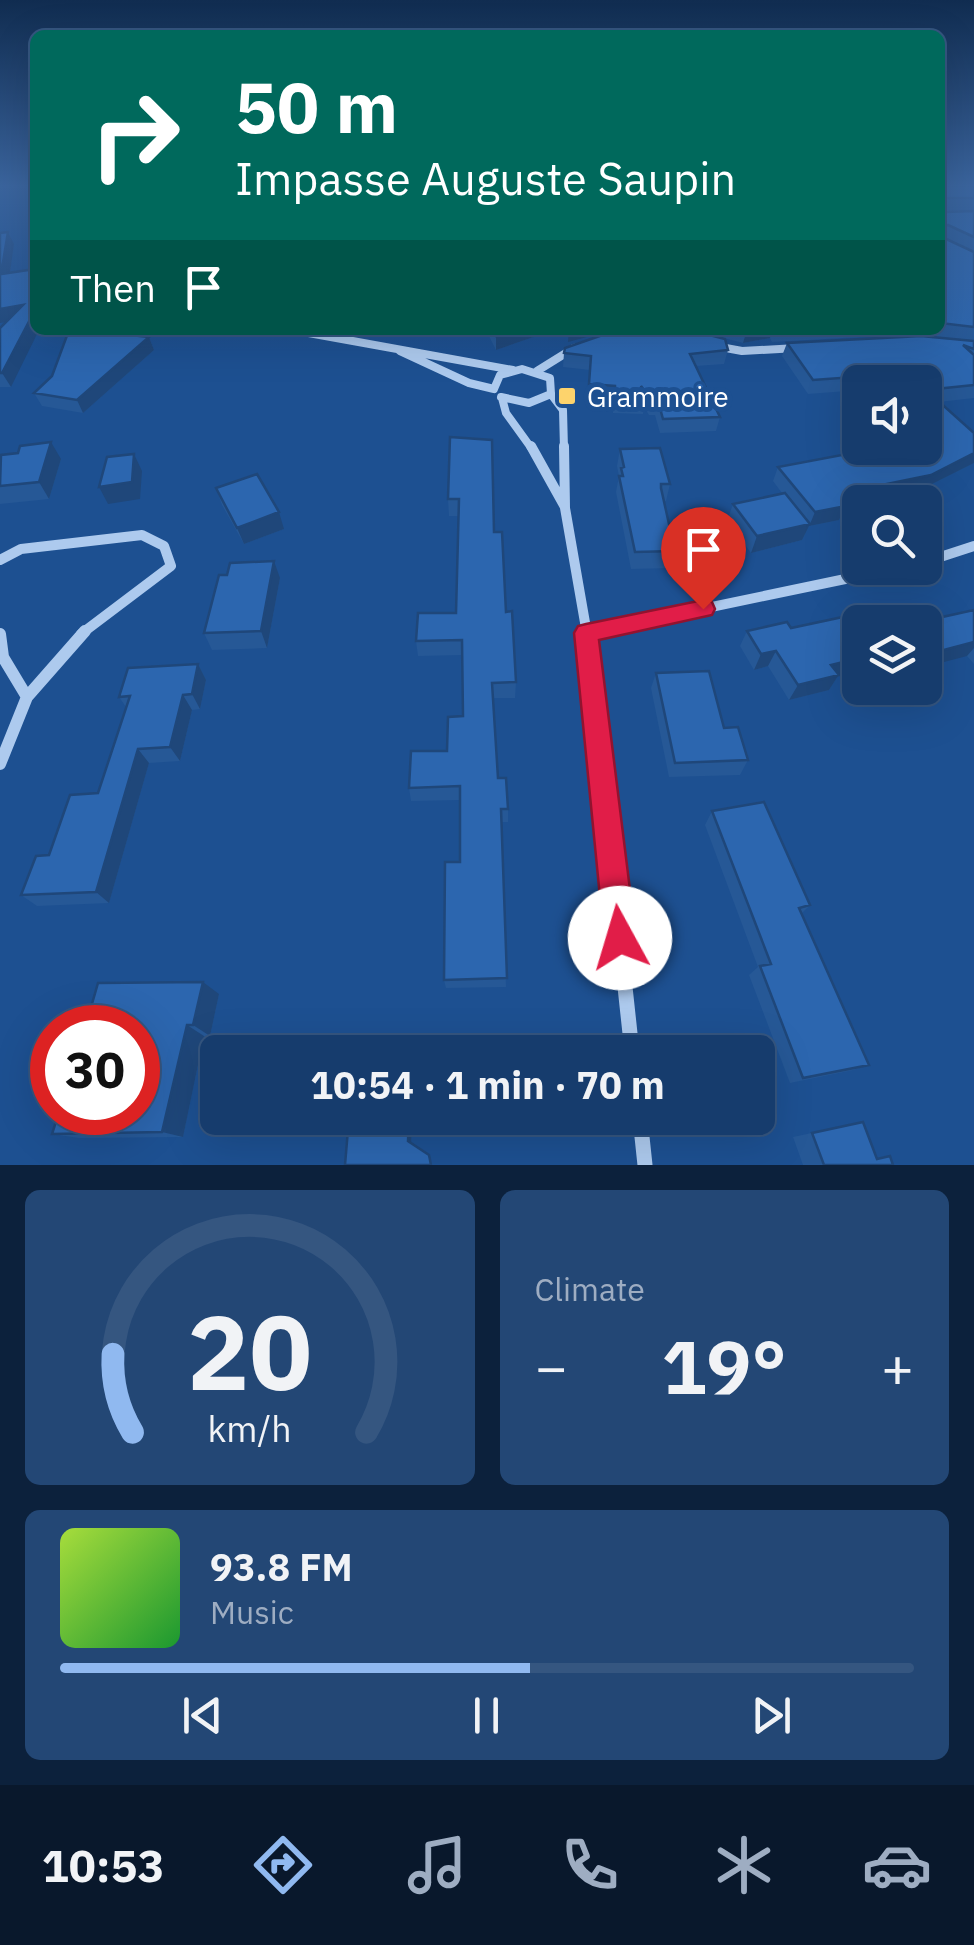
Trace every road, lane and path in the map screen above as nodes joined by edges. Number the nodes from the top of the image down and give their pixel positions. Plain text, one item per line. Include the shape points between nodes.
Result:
1 (344, 335) edge
2 (589, 342) edge
3 (704, 342) edge
4 (385, 344) junction
5 (800, 348) edge
6 (513, 370) junction
7 (538, 371) junction
8 (494, 389) junction
9 (551, 394) junction
10 (502, 398) junction
11 (565, 508) junction
12 (974, 546) edge
13 (942, 556) edge
14 (0, 560) edge
15 (842, 580) edge
16 (586, 633) junction
17 (0, 634) edge
18 (27, 698) junction
19 (0, 764) edge
20 (630, 1035) edge
21 (642, 1135) edge
22 (645, 1165) edge

1 - 4 street
2 - 7 street
3 - 5 street via 742,351
4 - 6 street
4 - 8 street
6 - 7 street
6 - 8 street via 500,375
7 - 9 street via 553,384
8 - 10 street
9 - 10 street via 528,403
9 - 11 street via 563,410
10 - 11 street
11 - 16 street
12 - 13 street
14 - 18 street via 21,549 142,535 164,546 172,566 76,637
15 - 16 street
16 - 20 street
17 - 18 street via 4,657
18 - 19 street
21 - 22 street

